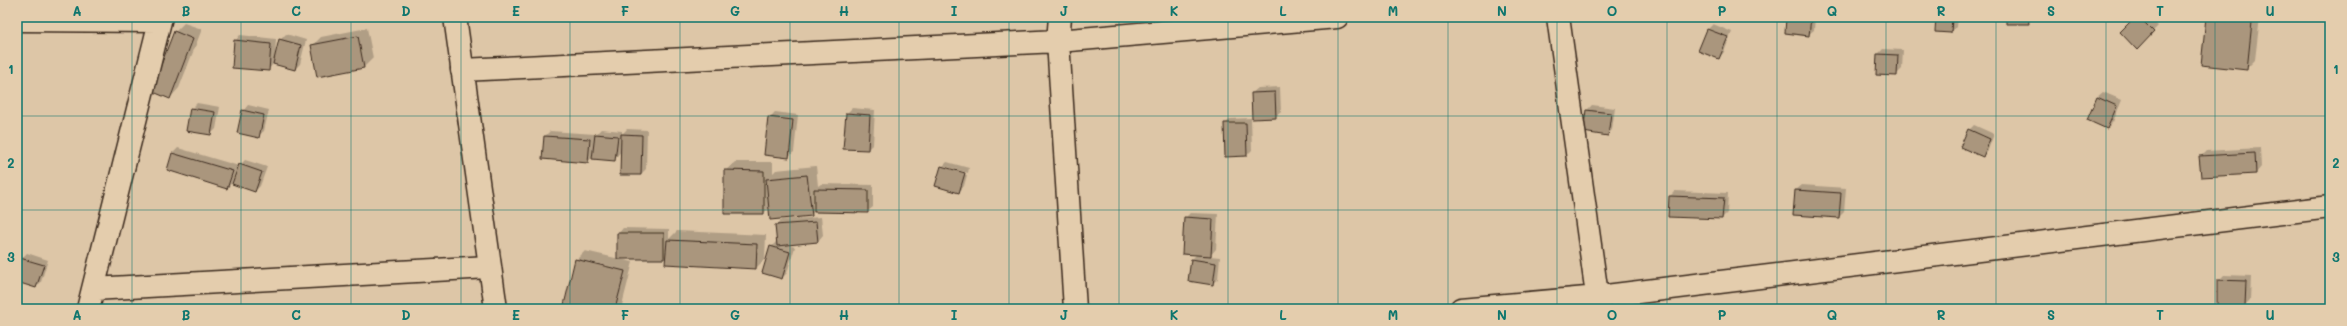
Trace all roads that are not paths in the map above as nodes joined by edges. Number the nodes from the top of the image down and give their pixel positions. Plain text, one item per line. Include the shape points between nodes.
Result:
1 (455, 17) edge
2 (1060, 17) edge
3 (1337, 17) edge
4 (1558, 17) edge
5 (160, 19) edge
6 (17, 20) edge
7 (1058, 41) junction
8 (462, 70) junction
9 (2330, 207) edge
10 (489, 267) junction
11 (90, 299) edge
12 (1598, 303) edge
13 (496, 309) edge
14 (1075, 309) edge
15 (1461, 309) edge

1 - 8 street
2 - 7 street
3 - 7 street
4 - 12 street
5 - 6 street
5 - 11 street
7 - 8 street
7 - 14 street
8 - 10 street
9 - 12 street
10 - 11 street
10 - 13 street
12 - 15 street

